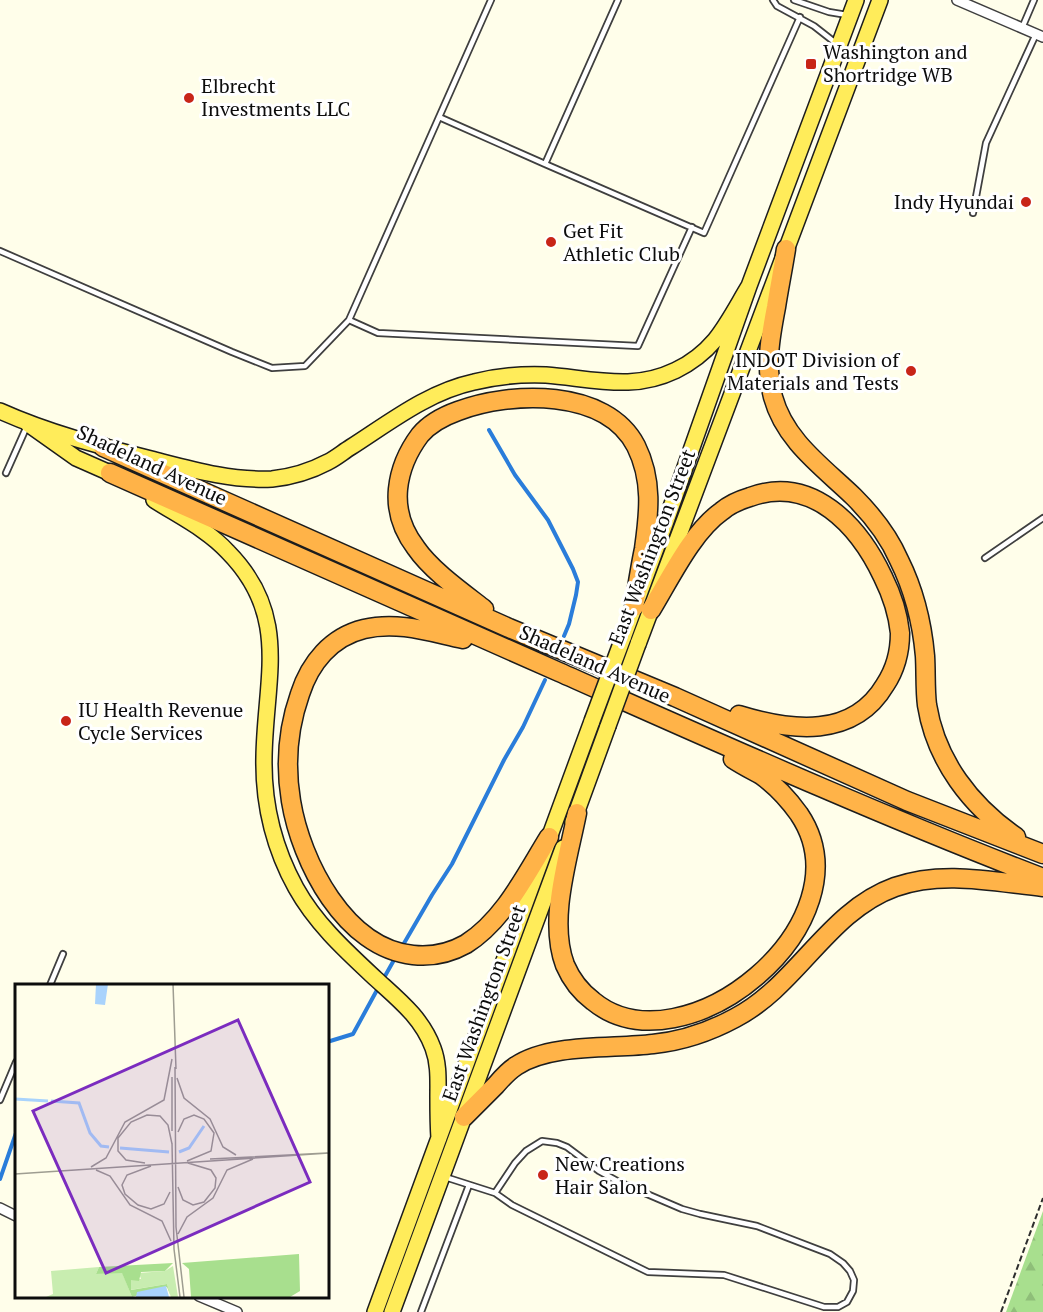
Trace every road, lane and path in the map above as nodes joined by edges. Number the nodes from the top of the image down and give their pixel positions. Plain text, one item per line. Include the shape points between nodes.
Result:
1 (491, 0) edge
2 (618, 0) edge
3 (773, 0) edge
4 (795, 0) edge
5 (855, 0) edge
6 (880, 0) edge
7 (957, 0) edge
8 (1034, 0) edge
9 (850, 15) junction
10 (800, 17) junction
11 (1022, 28) junction
12 (1039, 36) edge
13 (839, 45) junction
14 (439, 117) junction
15 (545, 164) junction
16 (973, 213) dead end
17 (692, 228) junction
18 (786, 249) junction
19 (0, 251) edge
20 (749, 286) junction
21 (350, 320) junction
22 (0, 411) edge
23 (28, 424) junction
24 (103, 447) junction
25 (110, 473) junction
26 (6, 474) dead end
27 (1043, 518) edge
28 (985, 558) dead end
29 (643, 609) junction
30 (509, 628) junction
31 (507, 649) junction
32 (675, 697) junction
33 (678, 725) junction
34 (577, 813) junction
35 (549, 837) junction
36 (1043, 854) edge
37 (1043, 878) edge
38 (1043, 887) edge
39 (63, 954) dead end
40 (50, 984) edge
41 (15, 1064) edge
42 (0, 1100) edge
43 (464, 1117) junction
44 (438, 1138) junction
45 (443, 1176) junction
46 (469, 1185) junction
47 (495, 1193) junction
48 (1043, 1198) edge
49 (0, 1208) edge
50 (15, 1216) edge
51 (202, 1297) edge
52 (237, 1312) edge
53 (375, 1312) edge
54 (392, 1312) edge
55 (421, 1312) edge
56 (1001, 1312) edge

1 - 14 lane
2 - 15 lane
3 - 10 lane
4 - 9 lane
5 - 9 main road, East Washington Street
6 - 18 main road, East Washington Street
7 - 11 street
8 - 11 lane
9 - 13 main road, East Washington Street
10 - 13 lane
10 - 17 lane via 704,232
11 - 12 street
12 - 16 lane via 986,143
13 - 20 main road, East Washington Street
14 - 15 lane
14 - 21 lane
15 - 17 lane
17 - 21 lane via 638,346 378,333
18 - 29 main road, East Washington Street
18 - 36 highway via 768,356 770,386 779,414 800,446 873,518 900,561 921,624 929,711 938,744 954,776 992,819
19 - 21 lane via 272,368 305,366
20 - 24 main road via 715,339 671,373 627,382 526,375 464,384 412,407 330,461 293,475 231,477
20 - 29 main road, East Washington Street
22 - 23 main road
23 - 24 main road, Shadeland Avenue
23 - 25 main road, Shadeland Avenue via 76,458
23 - 26 lane
24 - 30 highway, Shadeland Avenue
25 - 31 highway, Shadeland Avenue
25 - 44 main road via 216,540 240,565 255,589 271,644 264,775 278,847 296,888 322,926 410,1009 427,1032 438,1070
27 - 28 lane
29 - 30 highway via 649,501 645,468 636,446 622,428 595,409 556,400 505,399 443,417 423,432 404,460 397,495 402,523 415,548 442,575
29 - 32 highway via 720,511 770,491 795,493 837,513 868,549 888,586 897,613 898,655 881,693 858,714 812,728 771,724
29 - 34 main road, East Washington Street, bridge via 638,644
29 - 35 main road, East Washington Street, bridge via 622,638
30 - 32 highway, Shadeland Avenue
31 - 33 highway, Shadeland Avenue
31 - 35 highway via 398,627 361,630 332,645 317,659 306,678 293,719 288,758 295,819 317,876 350,922 381,947 419,956 452,950 484,930 515,892
32 - 36 highway, Shadeland Avenue via 906,801
33 - 34 highway via 770,782 794,808 810,835 816,870 807,912 786,946 757,976 710,1006 663,1021 626,1018 610,1013 590,999 567,970 560,936 562,890
33 - 37 highway, Shadeland Avenue
34 - 43 main road, East Washington Street
35 - 44 main road, East Washington Street
38 - 43 highway via 945,878 895,887 851,912 782,983 737,1018 673,1041 536,1056 515,1066
39 - 40 lane
41 - 42 lane
43 - 45 main road, East Washington Street
44 - 53 main road, East Washington Street
45 - 46 lane
45 - 54 main road, East Washington Street
46 - 47 lane
46 - 55 lane
47 - 47 lane via 648,1272 724,1275 824,1307 838,1307 854,1291 850,1271 830,1254 757,1226 682,1209 619,1182 557,1143 542,1141 526,1151
48 - 56 path
49 - 50 street
51 - 52 street

